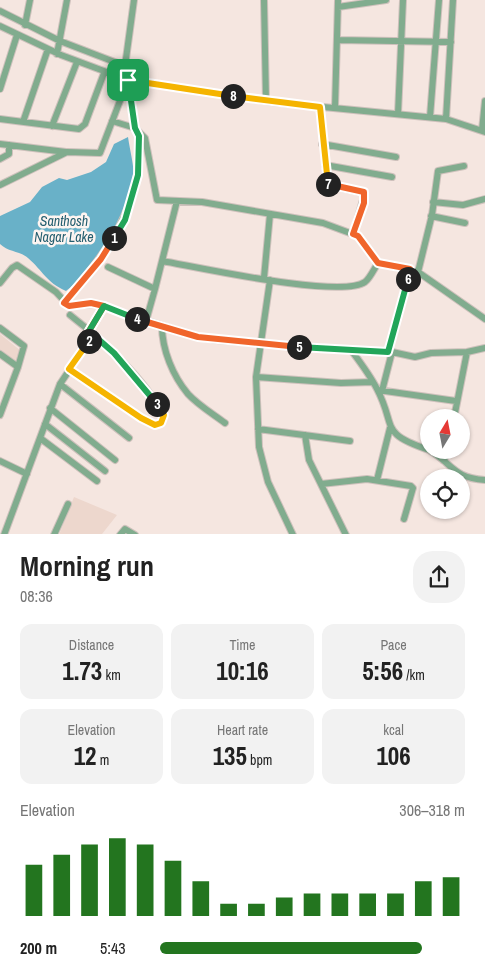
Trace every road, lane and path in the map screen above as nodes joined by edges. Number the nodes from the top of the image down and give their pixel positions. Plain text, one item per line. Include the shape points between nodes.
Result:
1 (30, 0) edge
2 (67, 0) edge
3 (134, 0) edge
4 (264, 0) edge
5 (371, 0) edge
6 (386, 0) edge
7 (403, 0) edge
8 (439, 0) edge
9 (453, 0) edge
10 (338, 4) edge
11 (0, 11) edge
12 (25, 25) junction
13 (0, 26) edge
14 (17, 35) junction
15 (337, 40) junction
16 (60, 41) junction
17 (402, 41) junction
18 (437, 42) junction
19 (451, 42) junction
20 (48, 49) junction
21 (57, 54) junction
22 (77, 62) junction
23 (0, 63) edge
24 (7, 66) junction
25 (125, 66) junction
26 (104, 73) junction
27 (128, 80) junction
28 (0, 89) edge
29 (266, 101) junction
30 (485, 101) edge
31 (320, 107) junction
32 (335, 108) junction
33 (398, 114) junction
34 (430, 118) junction
35 (0, 119) edge
36 (446, 119) junction
37 (112, 121) junction
38 (23, 122) junction
39 (52, 126) junction
40 (136, 129) junction
41 (483, 131) edge
42 (0, 144) edge
43 (322, 144) junction
44 (9, 145) junction
45 (67, 152) junction
46 (396, 157) dead end
47 (0, 159) edge
48 (324, 165) junction
49 (464, 166) dead end
50 (392, 177) dead end
51 (0, 185) edge
52 (485, 198) edge
53 (177, 201) junction
54 (433, 202) junction
55 (270, 214) junction
56 (431, 216) junction
57 (464, 223) dead end
58 (353, 234) junction
59 (162, 261) junction
60 (378, 263) junction
61 (108, 267) dead end
62 (410, 269) junction
63 (418, 272) junction
64 (267, 279) junction
65 (0, 281) edge
66 (155, 289) junction
67 (64, 303) junction
68 (104, 306) junction
69 (70, 315) dead end
70 (485, 319) edge
71 (146, 321) junction
72 (162, 326) junction
73 (0, 328) edge
74 (91, 333) junction
75 (262, 344) junction
76 (485, 348) edge
77 (351, 350) junction
78 (390, 352) junction
79 (467, 352) junction
80 (0, 354) edge
81 (18, 366) junction
82 (69, 369) junction
83 (256, 377) junction
84 (373, 382) junction
85 (60, 384) junction
86 (380, 390) junction
87 (456, 401) junction
88 (50, 408) junction
89 (455, 409) edge
90 (1, 411) edge
91 (225, 423) dead end
92 (45, 424) junction
93 (390, 428) junction
94 (258, 429) junction
95 (305, 435) junction
96 (40, 438) junction
97 (129, 438) dead end
98 (350, 441) dead end
99 (420, 447) edge
100 (441, 459) edge
101 (115, 460) dead end
102 (0, 461) edge
103 (444, 461) joint
104 (105, 471) dead end
105 (27, 474) junction
106 (377, 480) junction
107 (485, 480) edge
108 (97, 482) dead end
109 (321, 484) junction
110 (68, 504) dead end
111 (404, 519) dead end
112 (4, 534) edge
113 (54, 534) edge
114 (120, 534) edge
115 (135, 534) edge
116 (293, 534) edge
117 (346, 534) edge

1 - 12 street
2 - 16 street
3 - 25 street
4 - 29 street
5 - 6 street
5 - 10 street
7 - 17 street
8 - 18 street
9 - 19 street
10 - 15 street
11 - 12 street
12 - 16 street
13 - 14 street
14 - 20 street
14 - 24 street
15 - 17 street
15 - 32 street
16 - 21 street
16 - 25 street
17 - 18 street
17 - 33 street
18 - 19 street
18 - 34 street
19 - 36 street
20 - 21 street
20 - 38 street
21 - 22 street
22 - 26 street
22 - 39 street
23 - 24 street
24 - 28 street
25 - 27 street
26 - 27 street
26 - 39 street via 85,124 79,129
27 - 29 street
27 - 37 street
27 - 40 street
29 - 31 street
30 - 41 street
31 - 32 street
31 - 43 street
32 - 33 street
33 - 34 street
34 - 36 street
35 - 38 street
36 - 41 street
37 - 40 street
37 - 45 street via 100,153
38 - 39 street
40 - 53 street via 144,138 156,200
40 - 67 street via 138,175 125,220 101,259
42 - 44 street
43 - 46 street
43 - 48 street
44 - 45 street
44 - 47 street via 9,154
45 - 51 street
48 - 50 street
48 - 58 street via 329,186 364,192 364,203
49 - 54 street via 438,170
52 - 54 street via 463,205
53 - 55 street
53 - 59 street
54 - 56 street
55 - 58 street via 323,223
55 - 64 street
56 - 57 street
56 - 63 street
58 - 60 street
59 - 64 street
59 - 66 street
60 - 62 street
60 - 64 street via 366,282 353,287 313,287
61 - 66 street
62 - 63 street
62 - 78 street
63 - 70 street
64 - 75 street
65 - 67 street via 17,265 56,292
66 - 71 street
67 - 68 street via 69,306 91,303
68 - 71 street
68 - 74 street
69 - 74 street
71 - 72 street
72 - 75 street via 198,337
72 - 91 street via 162,345 179,380 189,395
73 - 81 street via 24,346
74 - 82 street
74 - 82 street via 114,353 159,406 164,415 161,423 155,425 141,418
75 - 77 street
75 - 83 street
76 - 79 street
77 - 78 street
77 - 84 street
78 - 79 street via 416,357 431,353
78 - 86 street
79 - 87 street
80 - 81 street
81 - 90 street
82 - 85 street
83 - 84 street
83 - 94 street
84 - 86 street
85 - 88 street
85 - 97 street
86 - 87 street
86 - 93 street
87 - 89 street
88 - 92 street
88 - 101 street
92 - 96 street
92 - 104 street
93 - 99 street via 405,441
93 - 106 street
94 - 95 street
94 - 116 street via 263,467
95 - 98 street
95 - 109 street via 307,453
96 - 105 street
96 - 108 street
100 - 103 street
102 - 105 street
103 - 107 street via 451,470 464,477
105 - 112 street
106 - 109 street
106 - 111 street via 412,487
109 - 117 street
110 - 113 street
114 - 115 street via 125,529

